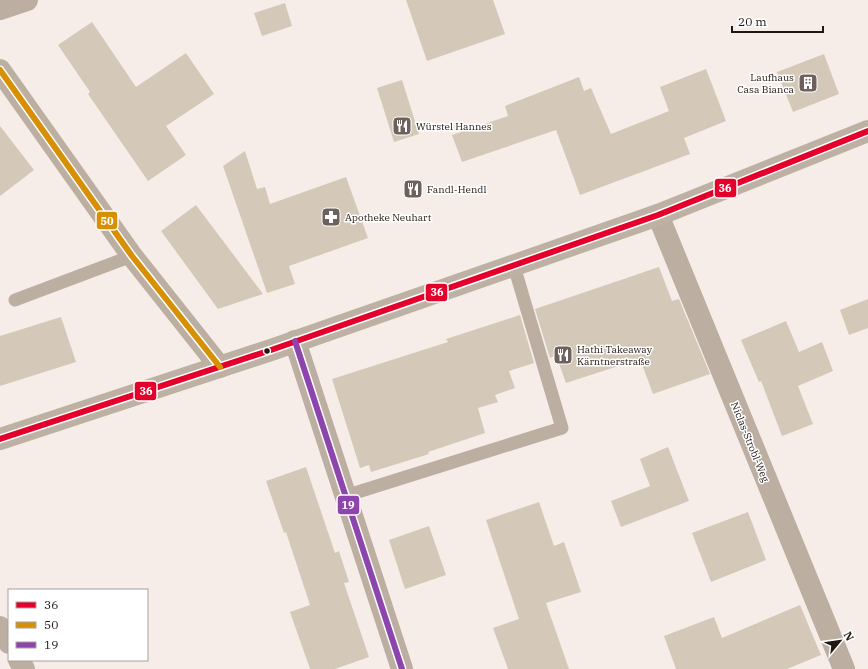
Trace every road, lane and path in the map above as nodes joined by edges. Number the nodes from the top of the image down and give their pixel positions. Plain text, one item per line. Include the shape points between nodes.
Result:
1 (27, 0) edge
2 (0, 9) edge
3 (0, 70) edge
4 (868, 131) edge
5 (658, 215) junction
6 (132, 256) junction
7 (514, 266) junction
8 (15, 300) dead end
9 (295, 341) junction
10 (220, 367) junction
11 (0, 438) edge
12 (345, 496) junction
13 (0, 627) edge
14 (8, 641) edge
15 (402, 669) edge
16 (844, 669) edge

1 - 2 street
3 - 6 street
4 - 5 main road
5 - 7 main road
5 - 16 street, Niclas-Strobl-Weg
6 - 8 lane
6 - 10 street
7 - 9 main road
7 - 12 lane via 562,428
9 - 10 main road
9 - 12 street
10 - 11 main road
12 - 15 street
13 - 14 street

